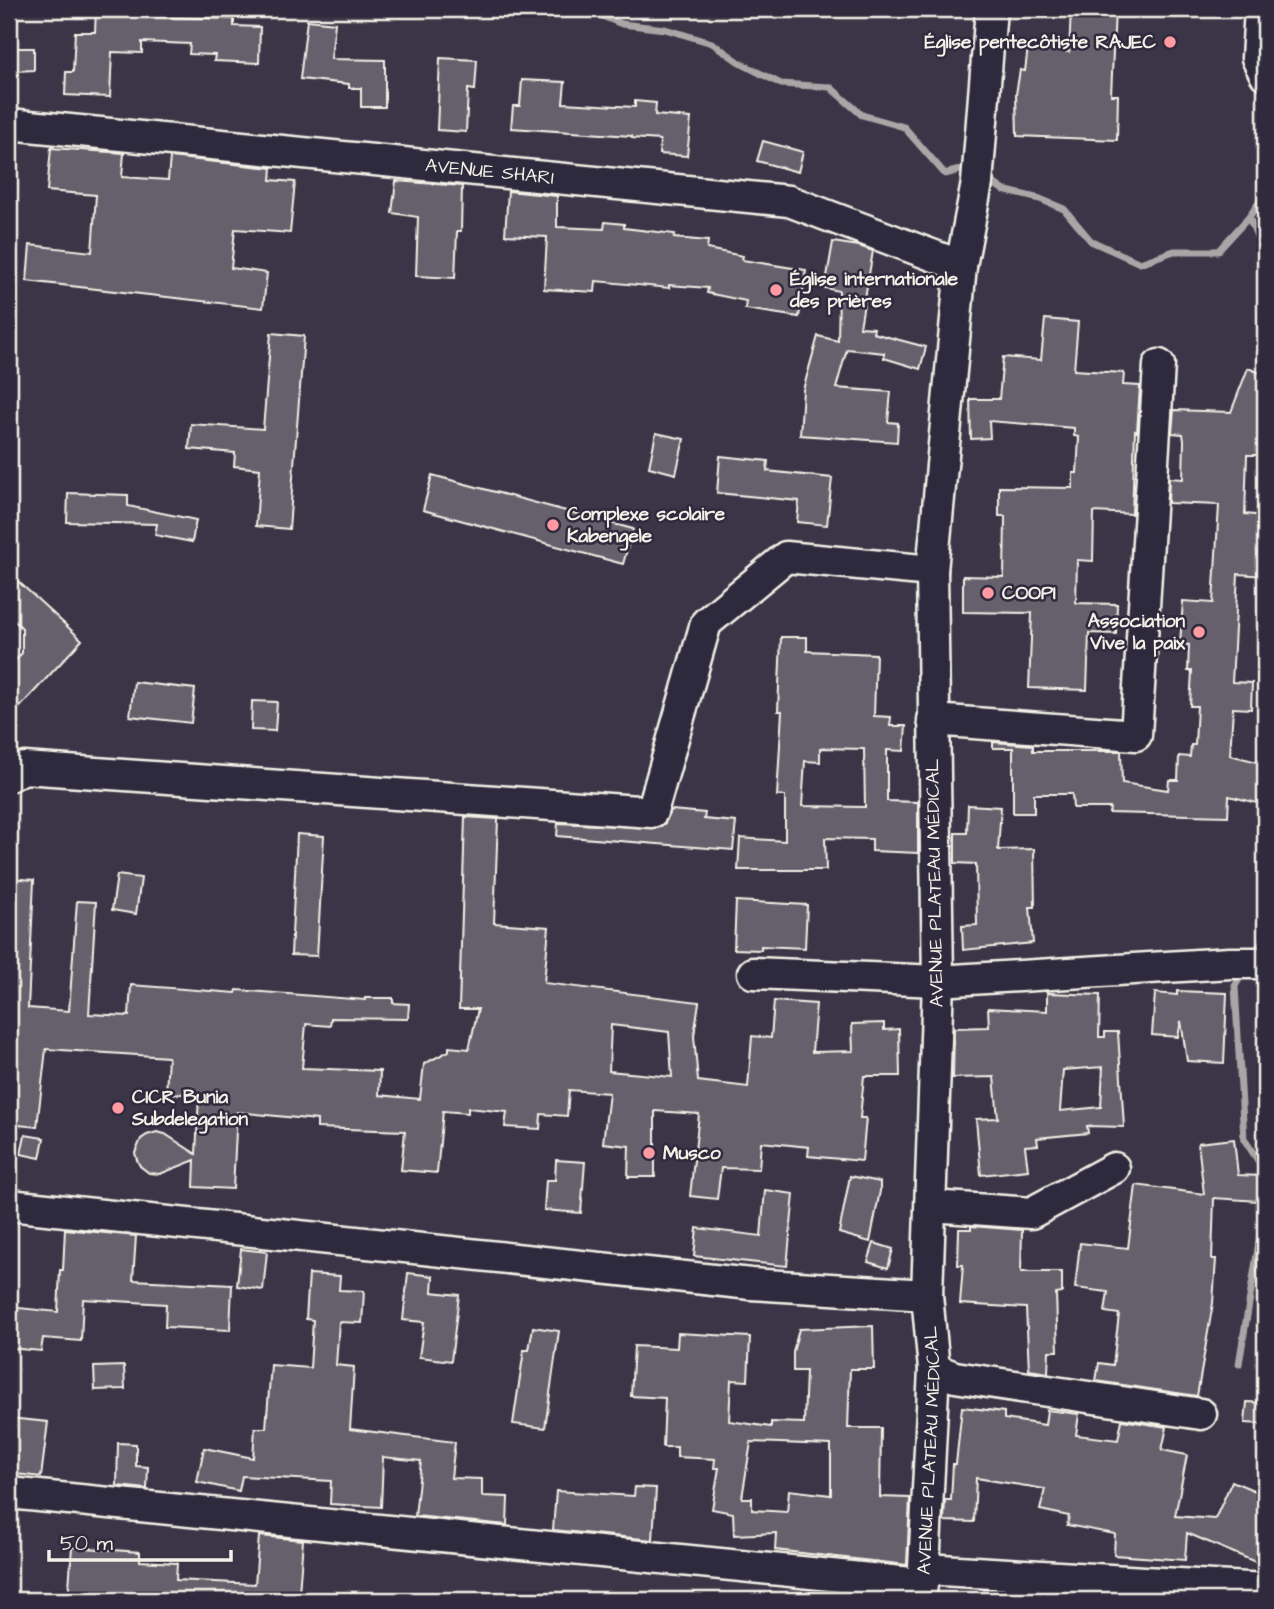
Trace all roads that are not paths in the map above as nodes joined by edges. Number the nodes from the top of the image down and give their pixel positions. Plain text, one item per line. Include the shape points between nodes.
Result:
1 (991, 9) edge
2 (1261, 9) edge
3 (1265, 74) edge
4 (9, 124) edge
5 (961, 266) junction
6 (1159, 365) dead end
7 (932, 571) junction
8 (933, 720) junction
9 (9, 776) edge
10 (1251, 963) edge
11 (753, 973) dead end
12 (938, 981) junction
13 (1114, 1168) dead end
14 (9, 1205) edge
15 (931, 1206) junction
16 (927, 1295) junction
17 (934, 1368) junction
18 (1202, 1414) dead end
19 (9, 1493) edge
20 (921, 1584) edge
21 (1265, 1589) edge

1 - 5 street, AVENUE PLATEAU MÉDICAL via 977,183
2 - 3 street via 1257,58
4 - 5 street, AVENUE SHARI via 789,201
5 - 7 street, AVENUE PLATEAU MÉDICAL
6 - 8 street via 1136,735
7 - 8 street, AVENUE PLATEAU MÉDICAL
7 - 9 street via 786,557 706,623 652,811 24,768
8 - 12 street, AVENUE PLATEAU MÉDICAL
10 - 12 street
11 - 12 street
12 - 15 street, AVENUE PLATEAU MÉDICAL
13 - 15 street via 1031,1213
14 - 16 street via 751,1284
15 - 16 street, AVENUE PLATEAU MÉDICAL
16 - 17 street, AVENUE PLATEAU MÉDICAL
17 - 18 street via 955,1377
17 - 20 street, AVENUE PLATEAU MÉDICAL
19 - 20 street, AVENUE PLATEAU MÉDICAL
20 - 21 street

